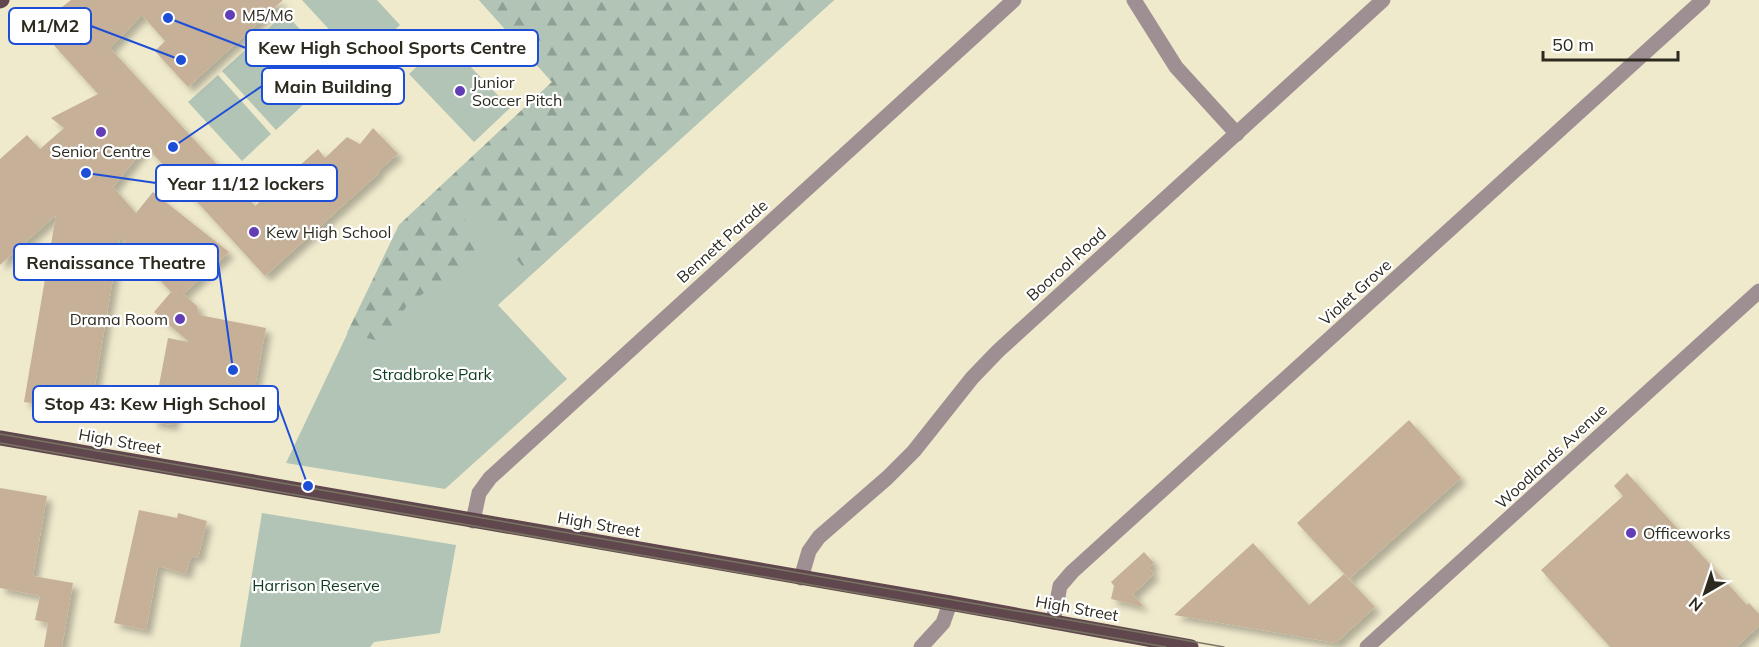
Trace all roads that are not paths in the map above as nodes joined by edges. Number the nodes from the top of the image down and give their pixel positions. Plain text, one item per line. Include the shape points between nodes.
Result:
1 (1014, 0) edge
2 (1134, 0) edge
3 (1383, 0) edge
4 (1703, 0) edge
5 (1237, 134) junction
6 (1759, 291) edge
7 (0, 438) edge
8 (473, 521) junction
9 (801, 578) junction
10 (950, 603) junction
11 (1053, 622) junction
12 (921, 647) edge
13 (1191, 647) edge
14 (1367, 647) edge

1 - 8 street, Bennett Parade via 490,478 479,493
2 - 5 street via 1176,67
3 - 5 street, Boorool Road
4 - 11 street, Violet Grove via 1072,572 1060,586
5 - 9 street, Boorool Road via 998,351 914,451 819,537 809,551
6 - 14 street, Woodlands Avenue
7 - 8 main road, High Street
8 - 9 main road, High Street
9 - 10 main road, High Street
10 - 11 main road, High Street
10 - 12 street via 943,623
11 - 13 main road, High Street

